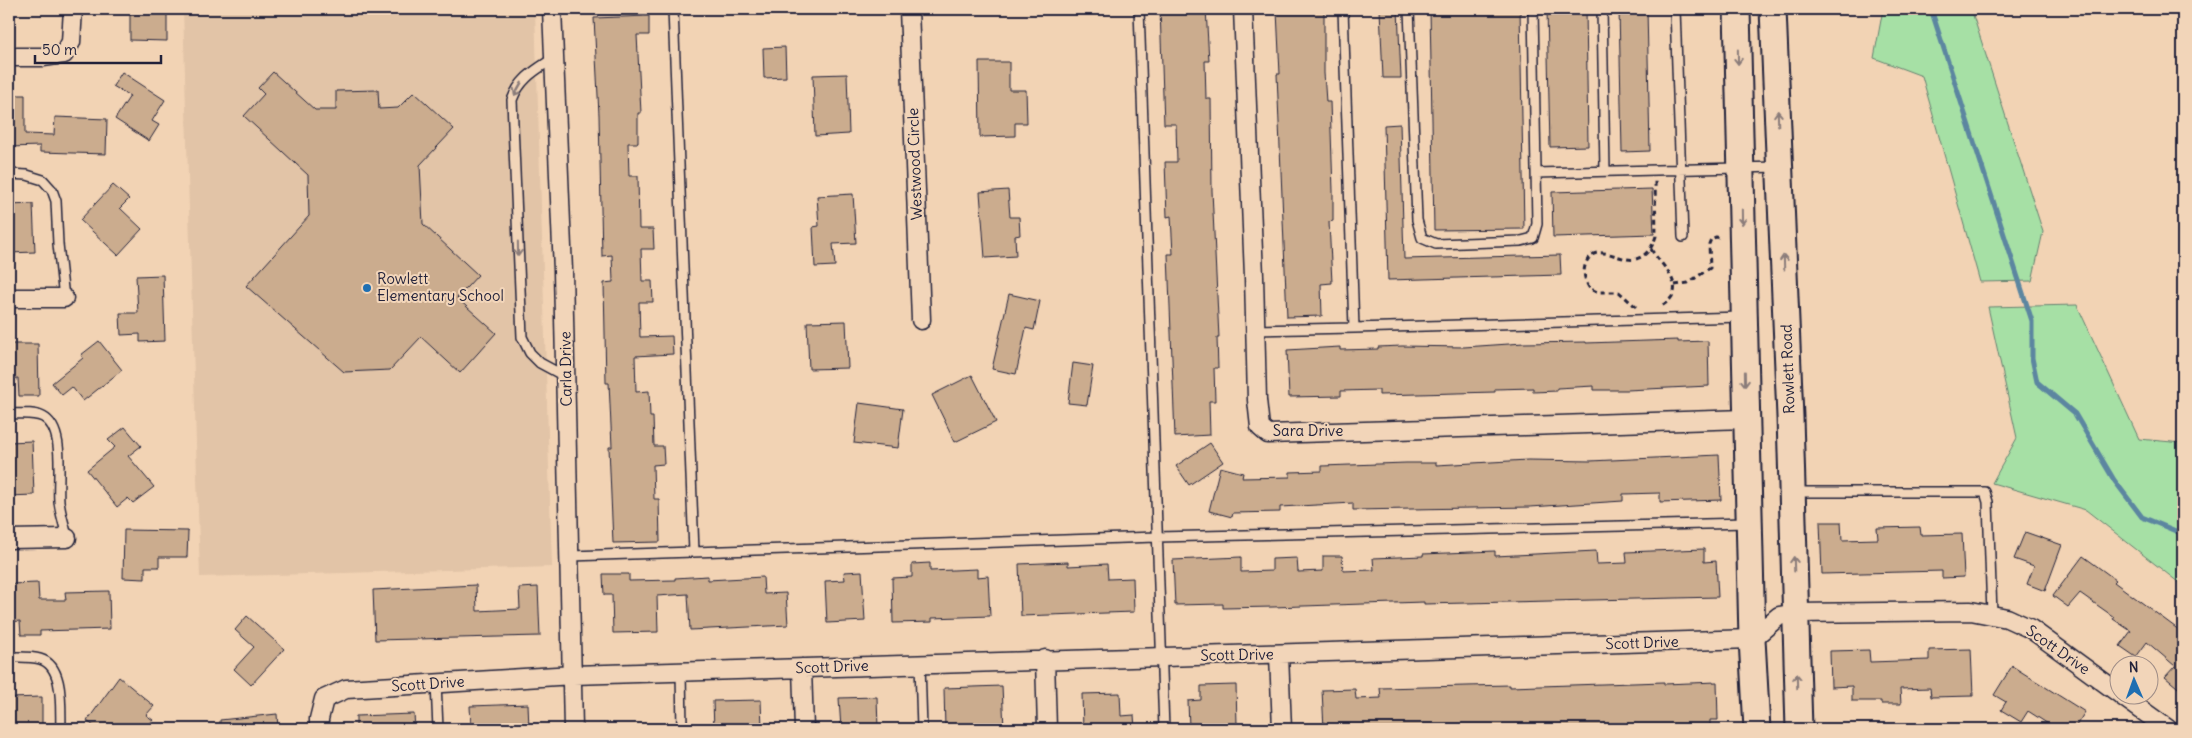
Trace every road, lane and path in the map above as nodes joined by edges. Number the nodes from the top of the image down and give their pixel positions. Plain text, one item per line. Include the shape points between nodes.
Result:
1 (73, 9) edge
2 (552, 9) edge
3 (673, 9) edge
4 (910, 9) edge
5 (1139, 9) edge
6 (1243, 9) edge
7 (1343, 9) edge
8 (1409, 9) edge
9 (1533, 9) edge
10 (1602, 9) edge
11 (1675, 9) edge
12 (1737, 9) edge
13 (1773, 9) edge
14 (9, 57) edge
15 (554, 58) junction
16 (1780, 167) junction
17 (1741, 168) junction
18 (1681, 169) junction
19 (1654, 170) junction
20 (1605, 171) junction
21 (1536, 173) junction
22 (9, 174) edge
23 (1683, 237) dead end
24 (1725, 239) dead end
25 (1650, 249) junction
26 (1675, 285) junction
27 (1785, 294) junction
28 (9, 298) edge
29 (64, 298) joint
30 (1744, 306) junction
31 (1658, 308) dead end
32 (1642, 309) dead end
33 (921, 320) dead end
34 (1354, 328) junction
35 (1255, 330) junction
36 (566, 377) junction
37 (9, 414) edge
38 (1746, 419) junction
39 (1792, 492) junction
40 (1750, 523) junction
41 (1157, 537) junction
42 (68, 538) joint
43 (9, 539) edge
44 (694, 552) junction
45 (570, 556) junction
46 (1796, 613) junction
47 (1992, 614) junction
48 (1752, 640) junction
49 (1279, 655) junction
50 (9, 657) edge
51 (1161, 657) junction
52 (1045, 659) junction
53 (920, 664) junction
54 (802, 668) junction
55 (680, 672) junction
56 (573, 675) junction
57 (436, 683) junction
58 (2110, 687) edge
59 (2136, 706) edge
60 (61, 729) edge
61 (319, 729) edge
62 (438, 729) edge
63 (574, 729) edge
64 (682, 729) edge
65 (804, 729) edge
66 (922, 729) edge
67 (1047, 729) edge
68 (1164, 729) edge
69 (1282, 729) edge
70 (1757, 729) edge
71 (1799, 729) edge
72 (2168, 729) edge

1 - 14 street via 71,42 64,54
2 - 15 street, Carla Drive
3 - 44 lane
4 - 33 street, Westwood Circle
5 - 41 lane
6 - 35 street, Sara Drive
7 - 34 lane
8 - 21 lane via 1418,220 1422,238 1436,244 1521,242 1533,238 1537,224
9 - 21 lane
10 - 20 lane
11 - 18 lane
12 -> 17 main road
16 -> 13 main road, Rowlett Road
15 - 36 street, Carla Drive
15 -> 36 lane via 524,79 516,87 512,100 519,298 522,337 530,353 540,364
16 - 17 lane
27 -> 16 main road, Rowlett Road
17 - 18 lane
17 -> 30 main road
18 - 19 lane
18 - 23 lane
19 - 20 lane
19 - 25 path via 1656,236
20 - 21 lane
22 - 29 lane via 43,180 52,190 56,201
24 - 26 path via 1710,239 1710,268 1688,283
25 - 26 path
25 - 32 path via 1636,259 1596,253 1587,261 1583,273 1590,289 1620,292 1633,306
26 - 31 path via 1672,297
27 - 30 main road
27 - 39 main road, Rowlett Road
28 - 29 street
30 - 34 lane
30 -> 38 main road
34 - 35 lane
35 - 38 street, Sara Drive via 1258,416 1260,428 1268,434
36 - 45 street, Carla Drive
37 - 42 lane via 43,417 53,427 58,441 59,501
38 - 40 main road
46 -> 39 main road, Rowlett Road
39 - 47 lane via 1985,492
40 - 41 lane
40 - 48 main road
41 - 44 lane
41 - 51 lane
42 - 43 street
44 - 45 lane
45 - 56 street, Carla Drive
46 - 47 street, Scott Drive via 1971,611
46 - 48 street, Scott Drive via 1779,616
71 -> 46 main road, Rowlett Road
47 - 58 street, Scott Drive via 2031,629
48 - 49 street, Scott Drive
48 - 70 main road
49 - 51 street, Scott Drive
49 - 69 street
50 - 60 lane via 41,659 50,665 58,683
51 - 52 street, Scott Drive
51 - 68 lane
52 - 53 street, Scott Drive
52 - 67 street
53 - 54 street, Scott Drive
53 - 66 lane
54 - 55 street, Scott Drive
54 - 65 street
55 - 56 street, Scott Drive
55 - 64 lane
56 - 57 street, Scott Drive
56 - 63 street, Carla Drive
57 - 61 street, Scott Drive via 346,689 334,693 324,699 318,719
57 - 62 lane
59 - 72 street, Scott Drive

